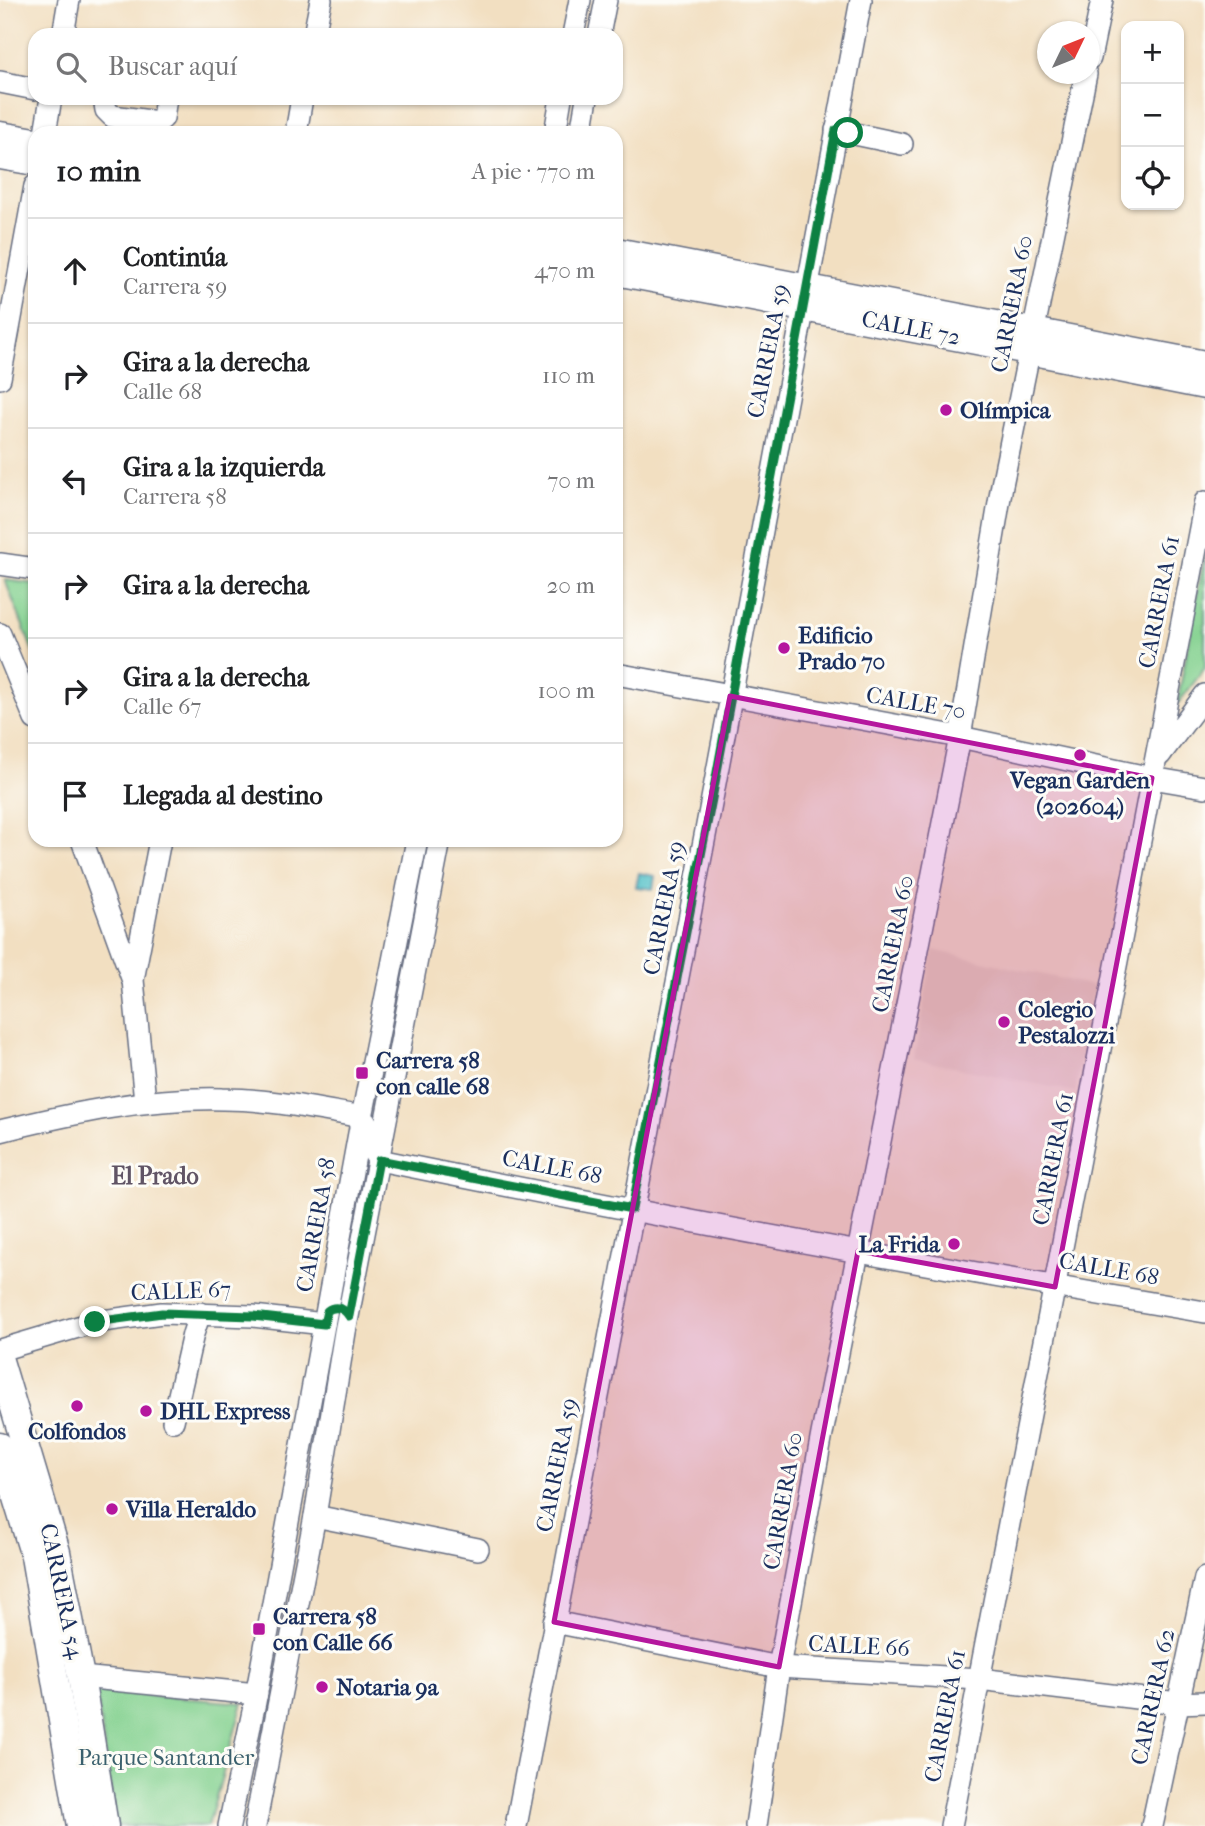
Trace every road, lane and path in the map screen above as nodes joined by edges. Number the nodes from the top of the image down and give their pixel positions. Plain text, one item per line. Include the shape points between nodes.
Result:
1 (69, 0) edge
2 (321, 0) edge
3 (580, 0) edge
4 (861, 0) edge
5 (1101, 0) edge
6 (601, 1) edge
7 (1097, 21) edge
8 (64, 28) edge
9 (315, 28) edge
10 (574, 28) edge
11 (599, 28) edge
12 (0, 82) edge
13 (1084, 84) edge
14 (28, 88) edge
15 (50, 105) edge
16 (105, 105) edge
17 (165, 105) edge
18 (302, 105) edge
19 (560, 105) edge
20 (586, 105) edge
21 (46, 126) edge
22 (297, 126) edge
23 (556, 126) edge
24 (582, 126) edge
25 (836, 130) junction
26 (0, 135) edge
27 (28, 140) edge
28 (902, 144) dead end
29 (0, 156) edge
30 (28, 161) edge
31 (28, 224) edge
32 (623, 253) edge
33 (623, 273) edge
34 (805, 297) junction
35 (1031, 341) junction
36 (1205, 364) edge
37 (0, 377) edge
38 (1205, 386) edge
39 (1205, 502) edge
40 (0, 564) edge
41 (28, 568) edge
42 (0, 634) edge
43 (26, 673) edge
44 (623, 675) edge
45 (1205, 695) edge
46 (730, 696) junction
47 (960, 737) junction
48 (1154, 769) junction
49 (1205, 787) edge
50 (85, 847) edge
51 (159, 847) edge
52 (416, 847) edge
53 (439, 847) edge
54 (101, 890) junction
55 (150, 890) junction
56 (133, 980) junction
57 (145, 1101) junction
58 (362, 1117) junction
59 (0, 1131) edge
60 (379, 1160) junction
61 (632, 1209) junction
62 (858, 1251) junction
63 (1055, 1287) junction
64 (1205, 1312) edge
65 (200, 1313) junction
66 (325, 1321) junction
67 (347, 1324) junction
68 (0, 1350) edge
69 (0, 1361) edge
70 (173, 1421) dead end
71 (0, 1446) edge
72 (315, 1516) junction
73 (478, 1549) dead end
74 (1205, 1578) edge
75 (554, 1622) junction
76 (779, 1667) junction
77 (979, 1679) junction
78 (71, 1680) junction
79 (257, 1692) junction
80 (281, 1696) junction
81 (1205, 1702) edge
82 (1178, 1703) junction
83 (80, 1826) edge
84 (105, 1826) edge
85 (229, 1826) edge
86 (255, 1826) edge
87 (516, 1826) edge
88 (756, 1826) edge
89 (951, 1826) edge
90 (1152, 1826) edge

1 - 8 street
2 - 9 street
3 - 10 street
4 - 25 street, CARRERA 59
5 - 7 street
6 - 11 street
12 - 14 street
13 - 35 street, CARRERA 60
15 - 21 street
16 - 17 street via 112,116 158,122
18 - 22 street
19 - 23 street
20 - 24 street
25 - 28 street
25 - 34 street, CARRERA 59
26 - 27 main road
29 - 30 main road
31 - 37 street
32 - 34 main road, CALLE 72
33 - 34 main road, CALLE 72
34 - 35 main road, CALLE 72
34 - 46 street, CARRERA 59
35 - 36 main road, CALLE 72
35 - 38 main road, CALLE 72
35 - 47 street, CARRERA 60
39 - 48 street, CARRERA 61
40 - 41 street
42 - 43 street
44 - 46 street, CALLE 70
45 - 48 street
46 - 47 street, CALLE 70
46 - 61 street, CARRERA 59
47 - 48 street, CALLE 70
47 - 62 street, CARRERA 60
48 - 49 street, CALLE 70
48 - 63 street, CARRERA 61
50 - 54 street
51 - 55 street
52 - 58 street, CARRERA 58
53 - 60 street
54 - 55 street via 124,907 137,904
54 - 56 street
55 - 56 street
56 - 57 street
57 - 58 street via 224,1098
57 - 59 street
58 - 60 street via 369,1125 372,1150
58 - 66 street, CARRERA 58
60 - 61 street, CALLE 68
60 - 67 street
61 - 62 street, CALLE 68
61 - 75 street, CARRERA 59
62 - 63 street, CALLE 68
62 - 76 street, CARRERA 60
63 - 64 street, CALLE 68
63 - 77 street, CARRERA 61
65 - 66 street, CALLE 67
65 - 68 street, CALLE 67 via 95,1322
65 - 70 street
66 - 67 street, CALLE 67 via 333,1334
66 - 79 street, CARRERA 58
67 - 72 street
69 - 78 main road, CARRERA 54 via 57,1552
71 - 78 main road, CARRERA 54
72 - 73 street
72 - 80 street
74 - 82 street, CARRERA 62
75 - 76 street, CALLE 66
75 - 87 street, CARRERA 59
76 - 77 street, CALLE 66
76 - 88 street, CARRERA 60
77 - 82 street, CALLE 66
77 - 89 street, CARRERA 61
78 - 79 street
78 - 83 main road, CARRERA 54
78 - 84 main road, CARRERA 54
79 - 80 street via 269,1700
79 - 85 street, CARRERA 58
80 - 86 street
81 - 82 street, CALLE 66
82 - 90 street, CARRERA 62

